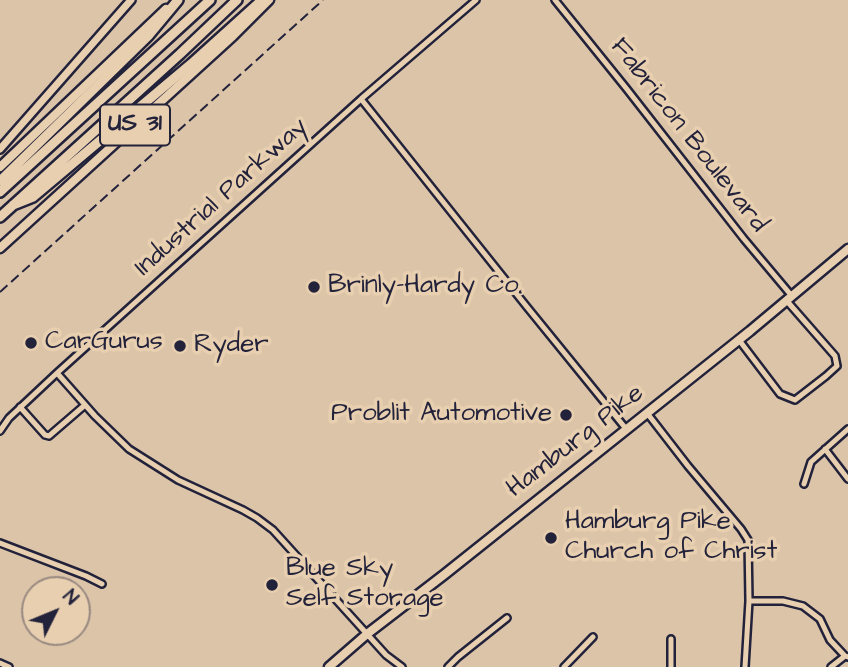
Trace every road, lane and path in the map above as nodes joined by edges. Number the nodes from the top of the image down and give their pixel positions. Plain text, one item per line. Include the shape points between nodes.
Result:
1 (131, 0) edge
2 (177, 0) edge
3 (210, 0) edge
4 (237, 0) edge
5 (262, 0) edge
6 (269, 0) edge
7 (476, 0) edge
8 (555, 0) edge
9 (361, 99) junction
10 (0, 149) edge
11 (0, 167) edge
12 (0, 181) edge
13 (0, 192) edge
14 (13, 205) junction
15 (0, 217) edge
16 (0, 248) edge
17 (848, 249) edge
18 (788, 298) junction
19 (739, 340) junction
20 (57, 373) junction
21 (85, 405) junction
22 (20, 407) junction
23 (647, 413) junction
24 (848, 429) edge
25 (627, 430) junction
26 (0, 431) edge
27 (824, 449) junction
28 (848, 479) edge
29 (804, 484) dead end
30 (0, 543) edge
31 (102, 584) dead end
32 (749, 601) junction
33 (507, 618) dead end
34 (367, 634) junction
35 (593, 637) dead end
36 (671, 639) dead end
37 (847, 657) edge
38 (0, 663) edge
39 (9, 667) edge
40 (329, 667) edge
41 (402, 667) edge
42 (448, 667) edge
43 (564, 667) edge
44 (671, 667) edge
45 (746, 667) edge
46 (831, 667) edge

1 - 10 street
2 - 11 main road, US 31
2 - 12 highway via 148,36
3 - 13 highway
4 - 14 highway
5 - 14 highway via 33,197
6 - 16 main road, US 31
7 - 9 street, Industrial Parkway
8 - 18 street, Fabricon Boulevard
9 - 20 street, Industrial Parkway
9 - 25 street
14 - 15 highway
17 - 18 main road, Hamburg Pike
18 - 19 main road, Hamburg Pike
18 - 19 street, Fabricon Boulevard via 835,356 837,366 826,376 795,400 780,394
19 - 23 main road, Hamburg Pike
20 - 21 street
20 - 22 street, Industrial Parkway
21 - 22 street via 49,436
21 - 34 street via 129,449 178,480 257,517
22 - 26 street, Industrial Parkway
23 - 25 main road, Hamburg Pike
23 - 32 street via 748,540
24 - 27 street
25 - 34 main road, Hamburg Pike
27 - 28 street
27 - 29 street via 811,462
30 - 31 street
32 - 37 street via 803,606 820,619 830,640
32 - 45 street
33 - 42 street
34 - 40 main road, Hamburg Pike
34 - 41 street
35 - 43 street
36 - 44 street
37 - 46 street
38 - 39 street

